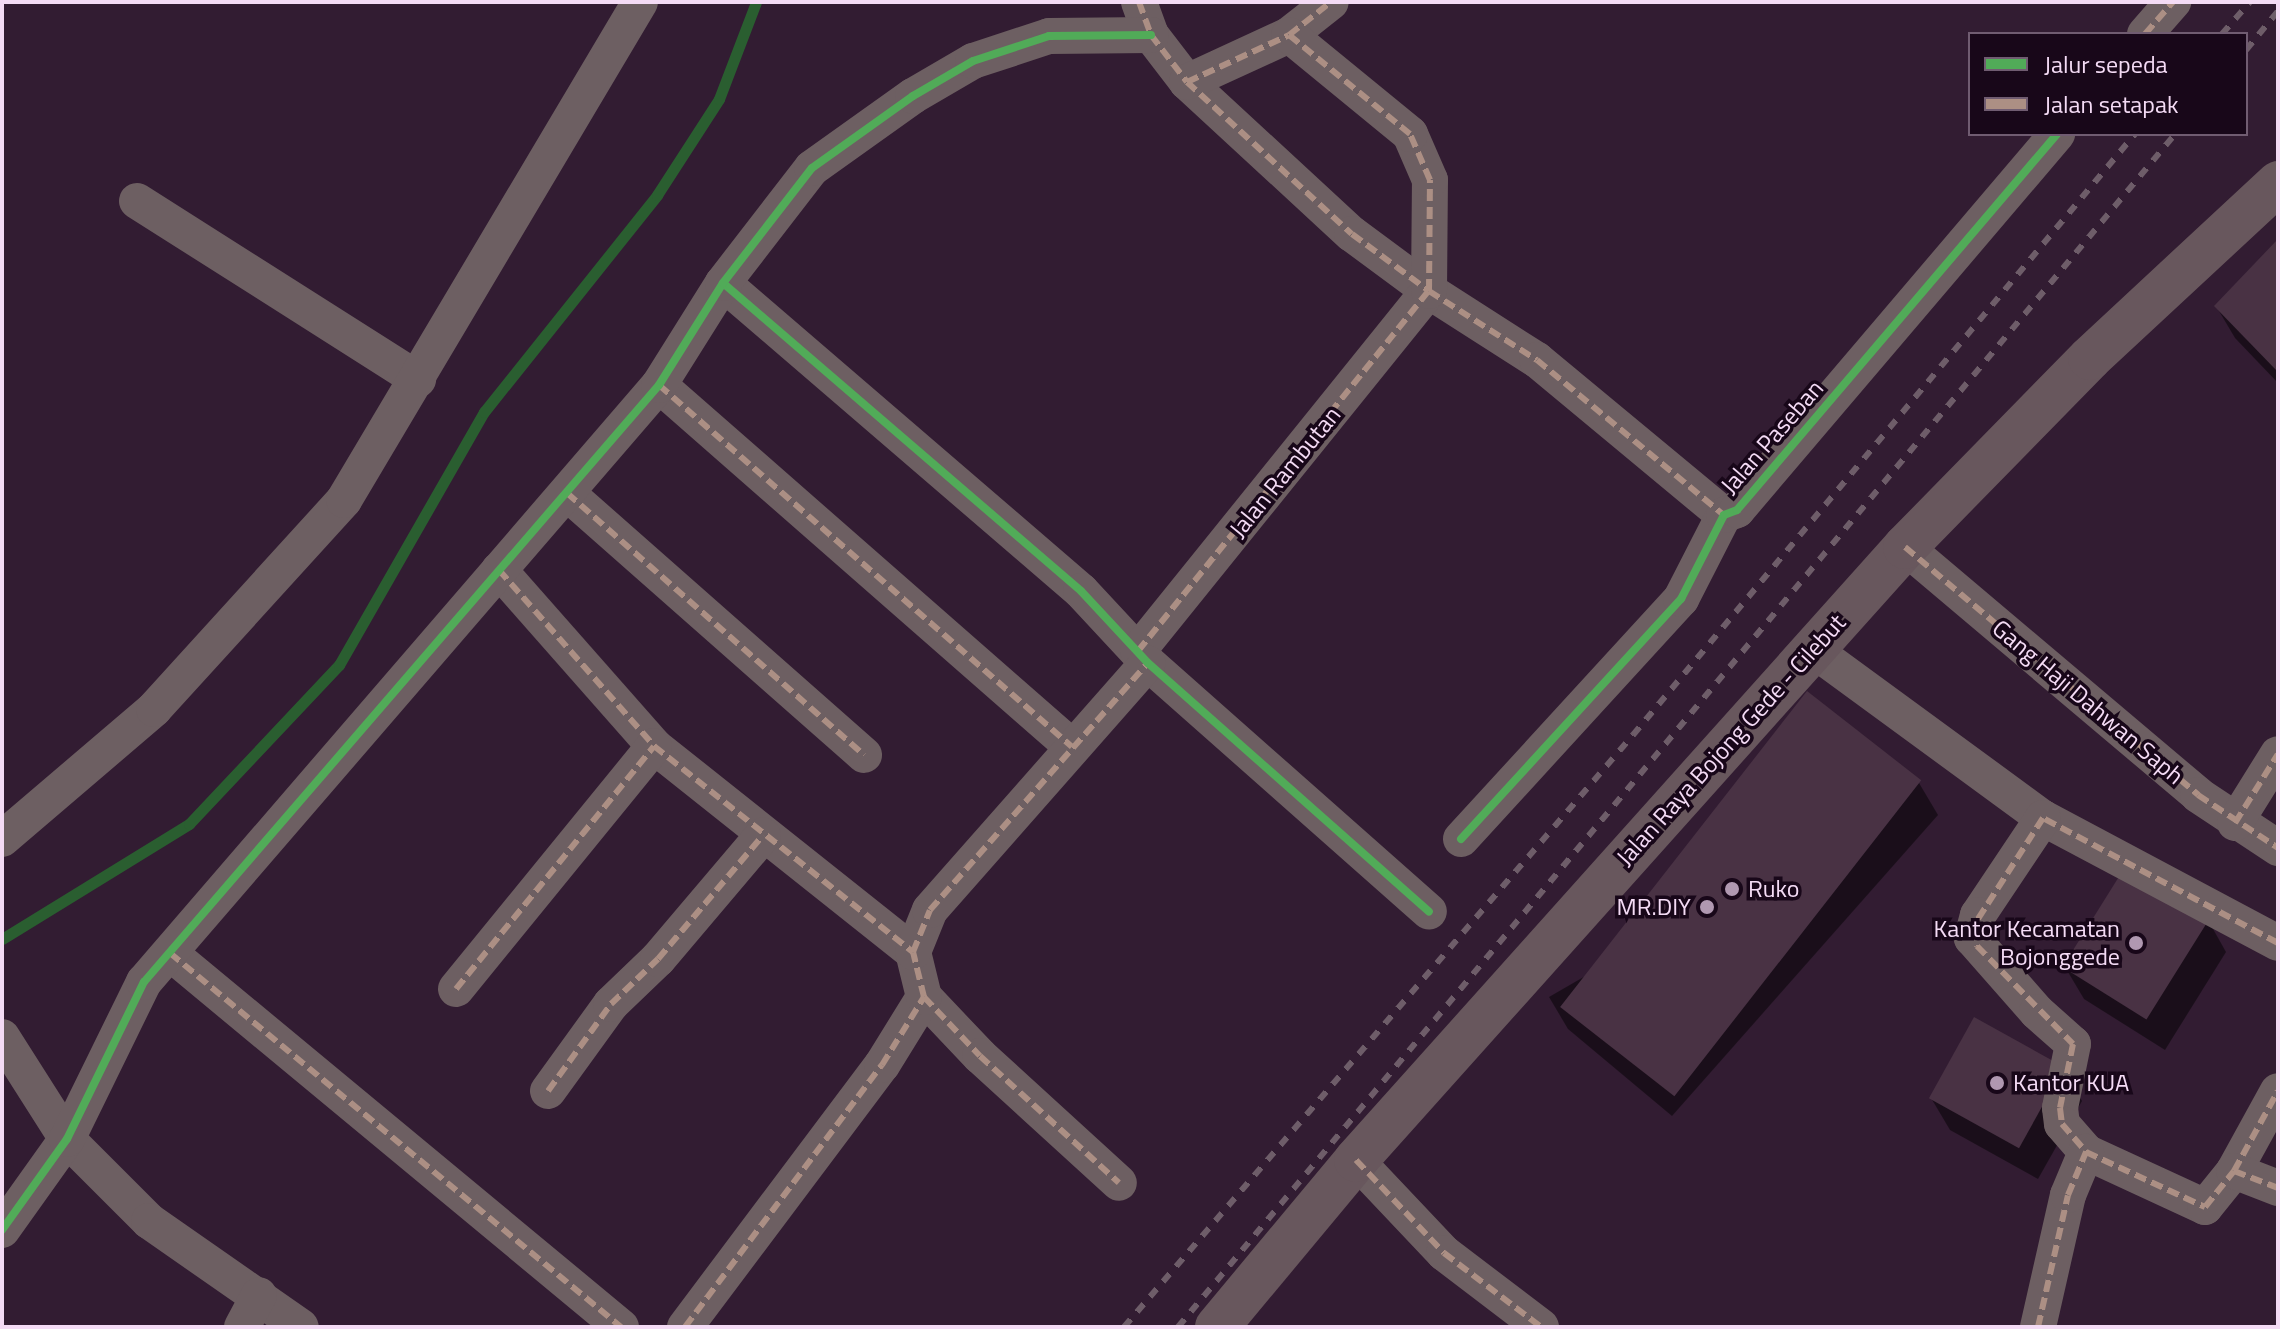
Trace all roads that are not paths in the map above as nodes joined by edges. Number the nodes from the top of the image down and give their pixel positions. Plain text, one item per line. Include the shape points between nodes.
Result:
1 (640, 2) edge
2 (1139, 2) edge
3 (1331, 2) edge
4 (2173, 2) edge
5 (2147, 32) edge
6 (1151, 35) junction
7 (1289, 35) junction
8 (1187, 82) junction
9 (2055, 136) edge
10 (2278, 183) edge
11 (137, 201) dead end
12 (723, 283) junction
13 (1429, 291) junction
14 (418, 379) junction
15 (659, 385) junction
16 (567, 493) junction
17 (1724, 515) junction
18 (1905, 547) junction
19 (499, 570) junction
20 (1812, 649) junction
21 (1143, 657) junction
22 (654, 746) junction
23 (1072, 747) junction
24 (2278, 754) edge
25 (864, 755) dead end
26 (2043, 818) junction
27 (2235, 823) junction
28 (763, 835) junction
29 (2, 839) edge
30 (1461, 839) dead end
31 (2278, 848) edge
32 (1429, 912) dead end
33 (2278, 943) edge
34 (913, 952) junction
35 (170, 953) junction
36 (456, 989) dead end
37 (924, 997) junction
38 (2, 1037) edge
39 (548, 1091) dead end
40 (2278, 1091) edge
41 (67, 1139) junction
42 (2086, 1152) junction
43 (1356, 1160) junction
44 (2234, 1171) junction
45 (1119, 1183) dead end
46 (2278, 1188) edge
47 (2, 1230) edge
48 (259, 1295) junction
49 (242, 1327) edge
50 (301, 1327) edge
51 (621, 1327) edge
52 (685, 1327) edge
53 (1217, 1327) edge
54 (1541, 1327) edge
55 (2038, 1327) edge

1 - 14 street
2 - 6 street
3 - 7 street
4 - 5 street
6 - 8 street
6 - 12 street via 1049,36 973,61 812,168
7 - 8 street
7 - 13 street via 1410,134 1430,180
8 - 13 street via 1352,234
9 - 17 street, Jalan Paseban via 1737,510
10 - 18 main road, Jalan Raya Bojong Gede - Cilebut via 2090,358
11 - 14 street
12 - 15 street
12 - 21 street via 1081,591
13 - 17 street via 1537,360
13 - 21 street, Jalan Rambutan
14 - 29 street via 344,500 282,570 154,709
15 - 16 street
15 - 23 street
16 - 19 street
16 - 25 street
17 - 30 street, Jalan Paseban via 1681,599
18 - 20 main road, Jalan Raya Bojong Gede - Cilebut
18 - 27 street, Gang Haji Dahwan Saph
19 - 22 street
19 - 35 street
20 - 26 street
20 - 43 main road, Jalan Raya Bojong Gede - Cilebut
21 - 23 street, Jalan Rambutan
21 - 32 street
22 - 28 street
22 - 36 street
23 - 34 street, Jalan Rambutan via 930,910
24 - 27 street
26 - 33 street
26 - 42 street via 1978,915 1972,938 2073,1044 2060,1108 2062,1124
27 - 31 street, Gang Haji Dahwan Saph
28 - 34 street
28 - 39 street via 658,959 611,1004
34 - 37 street
35 - 41 street via 144,982
35 - 51 street
37 - 45 street via 980,1056
37 - 52 street via 882,1065
38 - 41 street
40 - 44 street
41 - 47 street
41 - 48 street via 149,1221
42 - 44 street via 2205,1207
42 - 55 street via 2068,1195
43 - 53 main road, Jalan Raya Bojong Gede - Cilebut
43 - 54 street via 1444,1253
44 - 46 street
48 - 49 street
48 - 50 street

